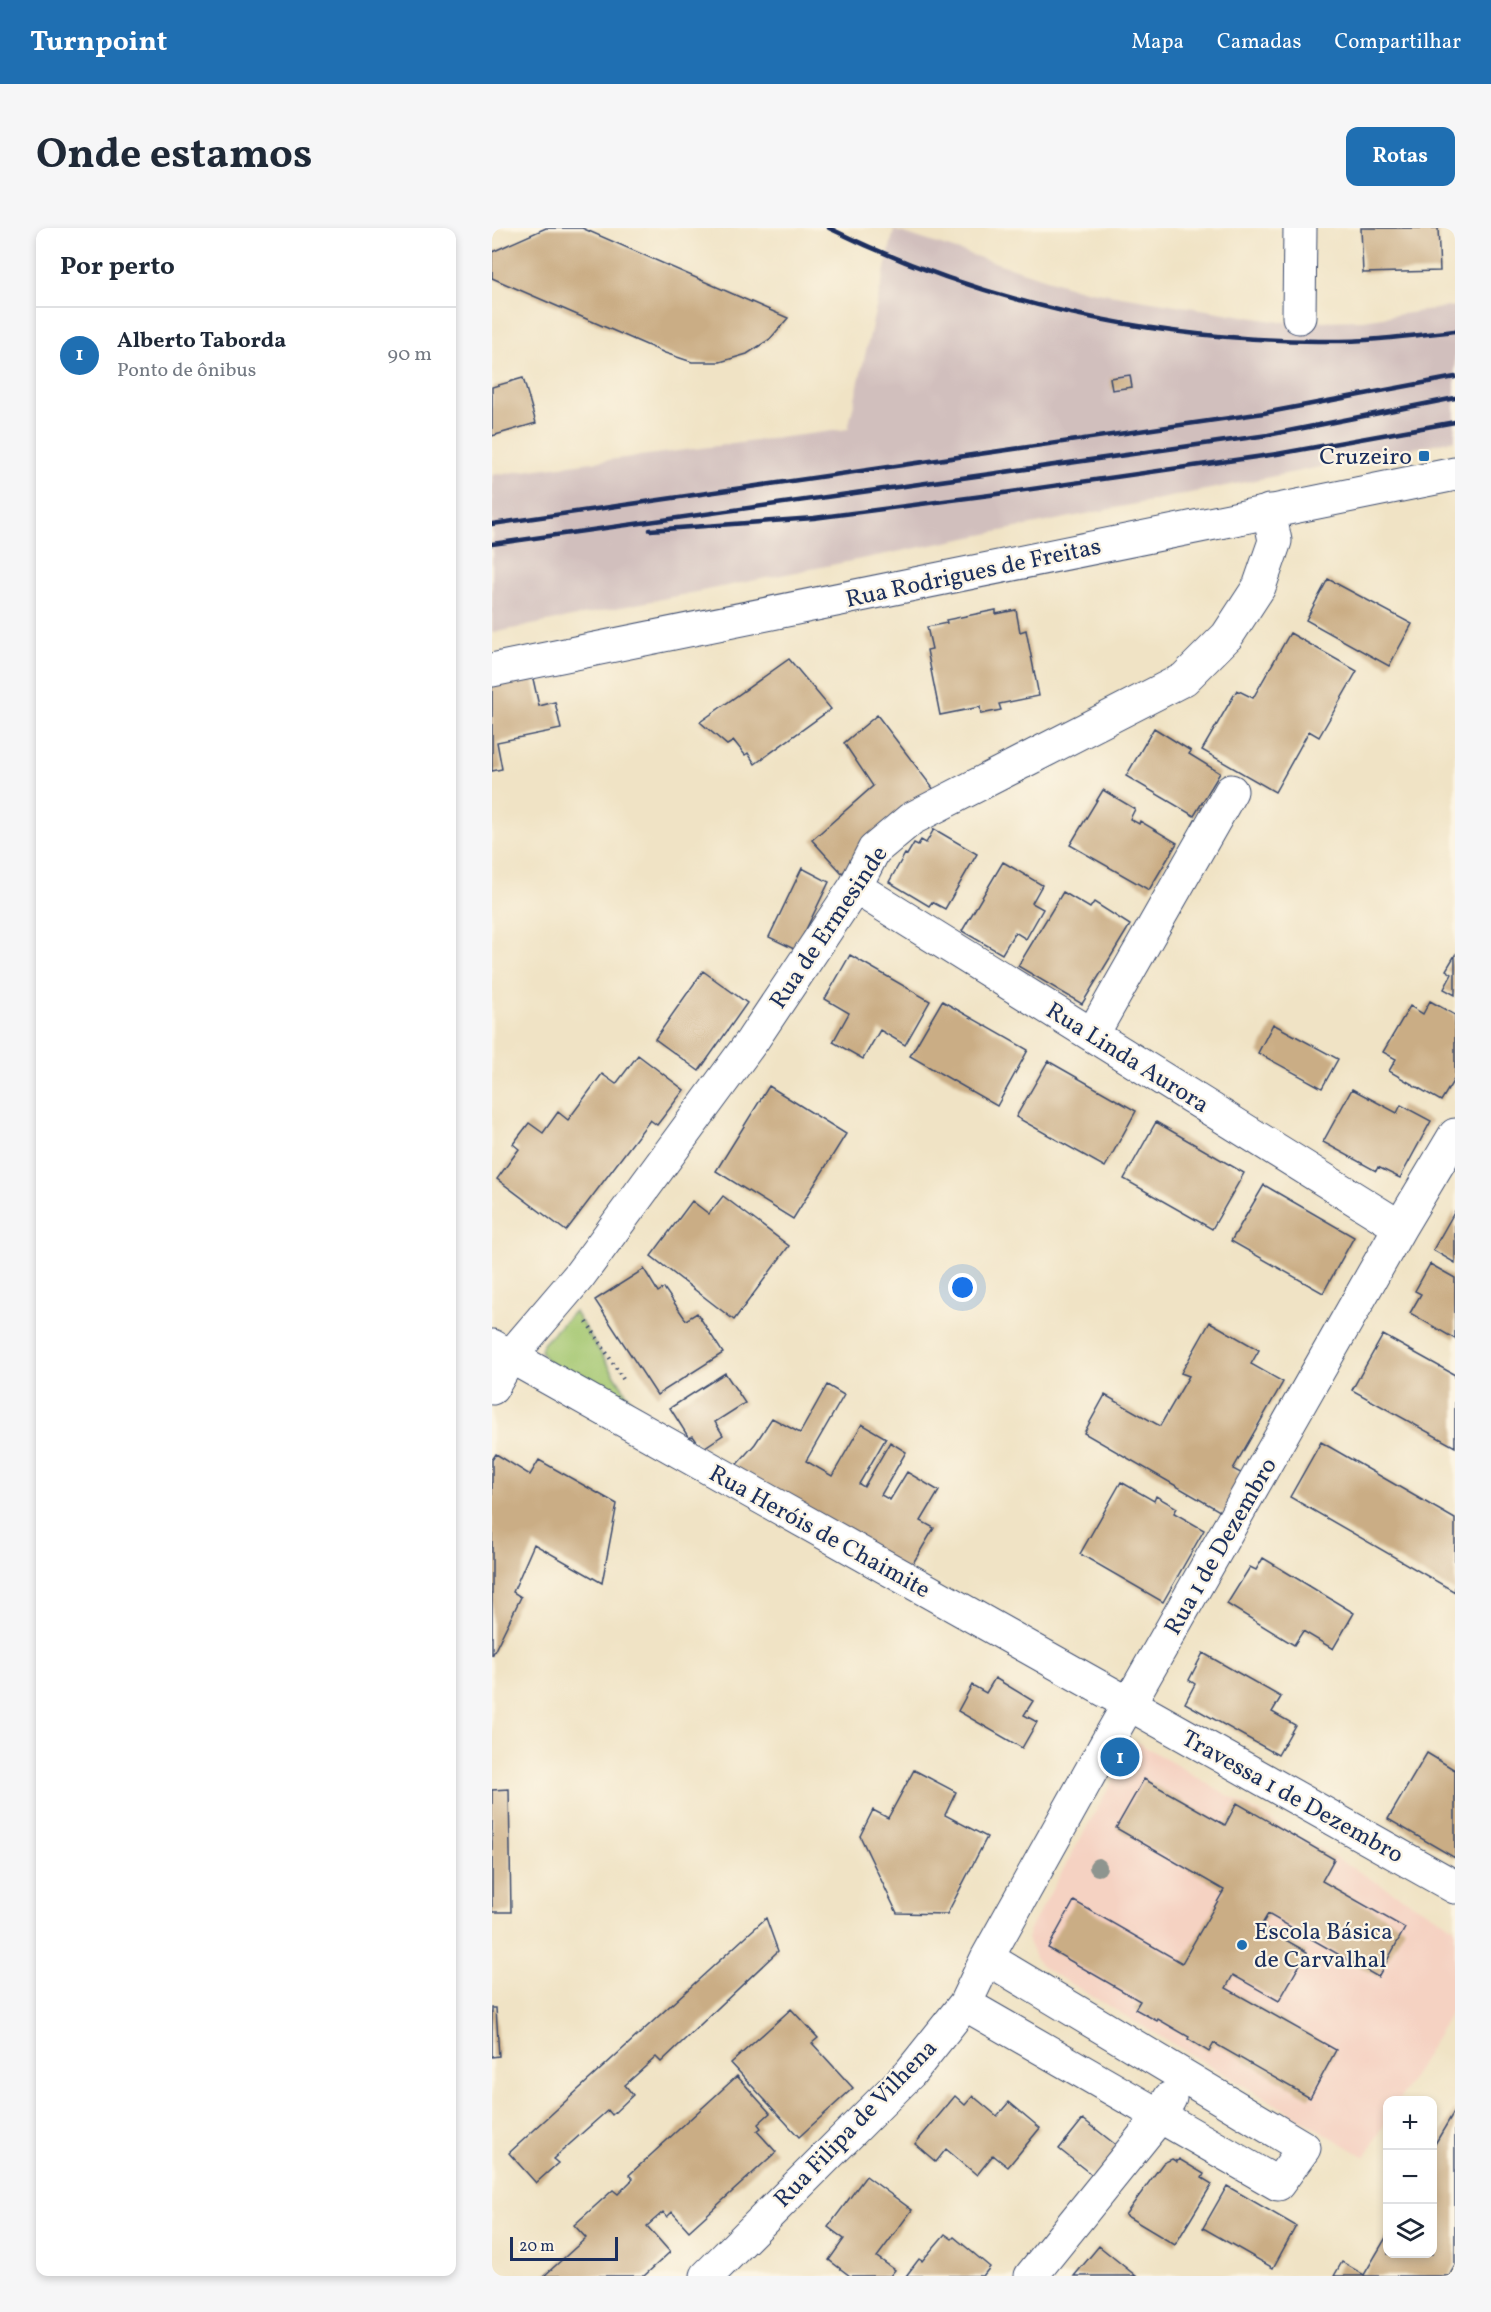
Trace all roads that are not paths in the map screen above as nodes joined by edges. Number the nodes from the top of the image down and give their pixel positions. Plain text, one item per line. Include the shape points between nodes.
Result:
1 (1300, 228) edge
2 (1299, 317) dead end
3 (1455, 474) edge
4 (1269, 511) junction
5 (492, 670) edge
6 (1231, 791) dead end
7 (855, 887) junction
8 (1092, 1035) junction
9 (1455, 1135) edge
10 (1401, 1227) junction
11 (501, 1351) edge
12 (492, 1388) edge
13 (1130, 1704) junction
14 (1455, 1887) edge
15 (987, 1958) junction
16 (965, 2004) junction
17 (1183, 2075) junction
18 (1160, 2116) junction
19 (707, 2276) edge
20 (1031, 2276) edge

1 - 2 street
3 - 4 street, Rua Rodrigues de Freitas
4 - 5 street, Rua Rodrigues de Freitas
4 - 7 street, Rua de Ermesinde via 1275,541 1259,587 1227,636 1184,679 911,819 874,850
6 - 8 street
7 - 8 street, Rua Linda Aurora
7 - 11 street, Rua de Ermesinde via 752,1041 568,1290
8 - 10 street, Rua Linda Aurora
9 - 10 street, Rua 1 de Dezembro
10 - 13 street, Rua 1 de Dezembro
11 - 12 street, Rua de Ermesinde
11 - 13 street, Rua Heróis de Chaimite
13 - 14 street, Travessa 1 de Dezembro
13 - 15 street, Rua 1 de Dezembro
15 - 16 street, Rua Filipa de Vilhena
15 - 17 street
16 - 18 street
16 - 19 street, Rua Filipa de Vilhena via 910,2073
17 - 18 street
17 - 18 street via 1304,2148 1278,2184
18 - 20 street

